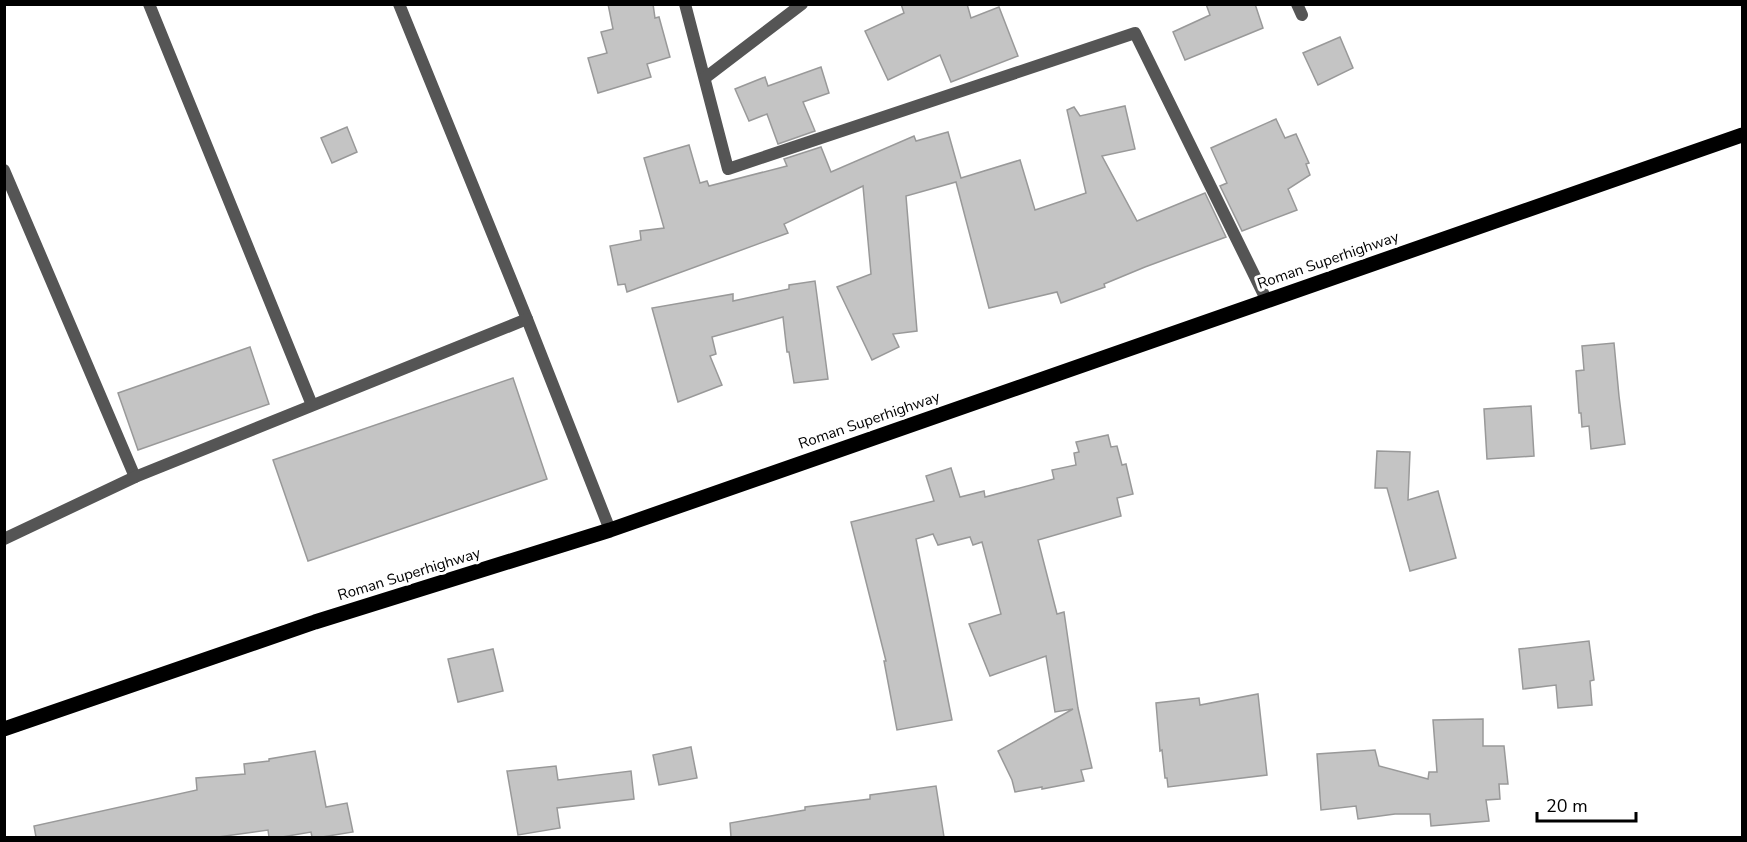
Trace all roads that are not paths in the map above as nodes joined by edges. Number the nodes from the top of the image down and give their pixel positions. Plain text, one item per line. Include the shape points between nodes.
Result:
1 (149, 4) edge
2 (399, 4) edge
3 (685, 4) edge
4 (802, 4) edge
5 (705, 78) junction
6 (1743, 135) edge
7 (4, 171) edge
8 (1267, 301) junction
9 (527, 319) junction
10 (312, 405) junction
11 (135, 477) junction
12 (610, 530) junction
13 (4, 539) edge
14 (4, 729) edge

1 - 10 street
2 - 9 street
3 - 5 street
4 - 5 street
5 - 8 street via 728,169 1135,33
6 - 8 main road, Roman Superhighway
7 - 11 street
8 - 12 main road, Roman Superhighway
9 - 10 street
9 - 12 street
10 - 11 street
11 - 13 street
12 - 14 main road, Roman Superhighway via 315,622

